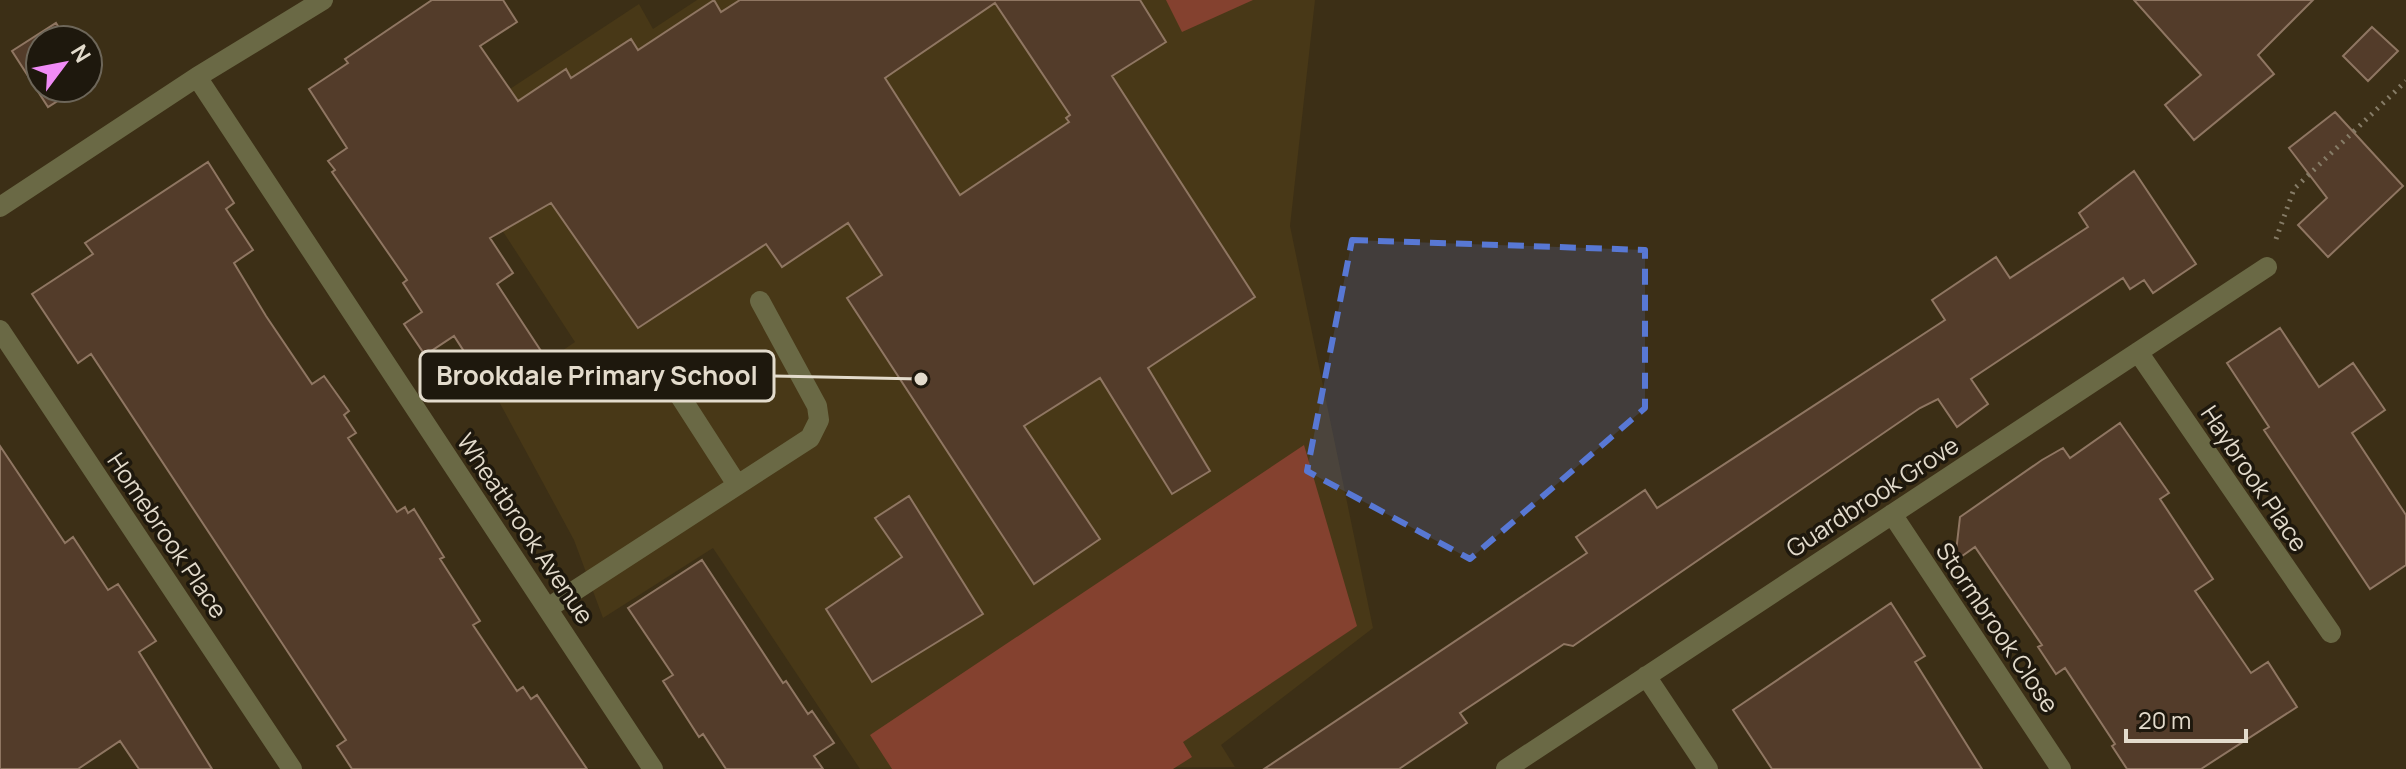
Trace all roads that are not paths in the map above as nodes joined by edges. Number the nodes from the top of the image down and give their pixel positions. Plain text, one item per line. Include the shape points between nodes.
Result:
1 (323, 0) edge
2 (197, 77) junction
3 (0, 207) edge
4 (2267, 267) road end
5 (760, 301) dead end
6 (0, 330) edge
7 (2138, 352) junction
8 (660, 365) dead end
9 (736, 483) junction
10 (1892, 514) junction
11 (548, 608) junction
12 (2331, 633) dead end
13 (1646, 676) junction
14 (292, 769) edge
15 (653, 769) edge
16 (1506, 769) edge
17 (1708, 769) edge
18 (2061, 769) edge

1 - 2 street
2 - 3 street
2 - 11 street, Wheatbrook Avenue
4 - 7 street, Guardbrook Grove
5 - 9 street via 817,406 819,420 810,438
6 - 14 street, Homebrook Place
7 - 10 street, Guardbrook Grove
7 - 12 street, Haybrook Place
8 - 9 street
9 - 11 street
10 - 13 street, Guardbrook Grove
10 - 18 street, Stormbrook Close
11 - 15 street, Wheatbrook Avenue
13 - 16 street, Guardbrook Grove
13 - 17 street

